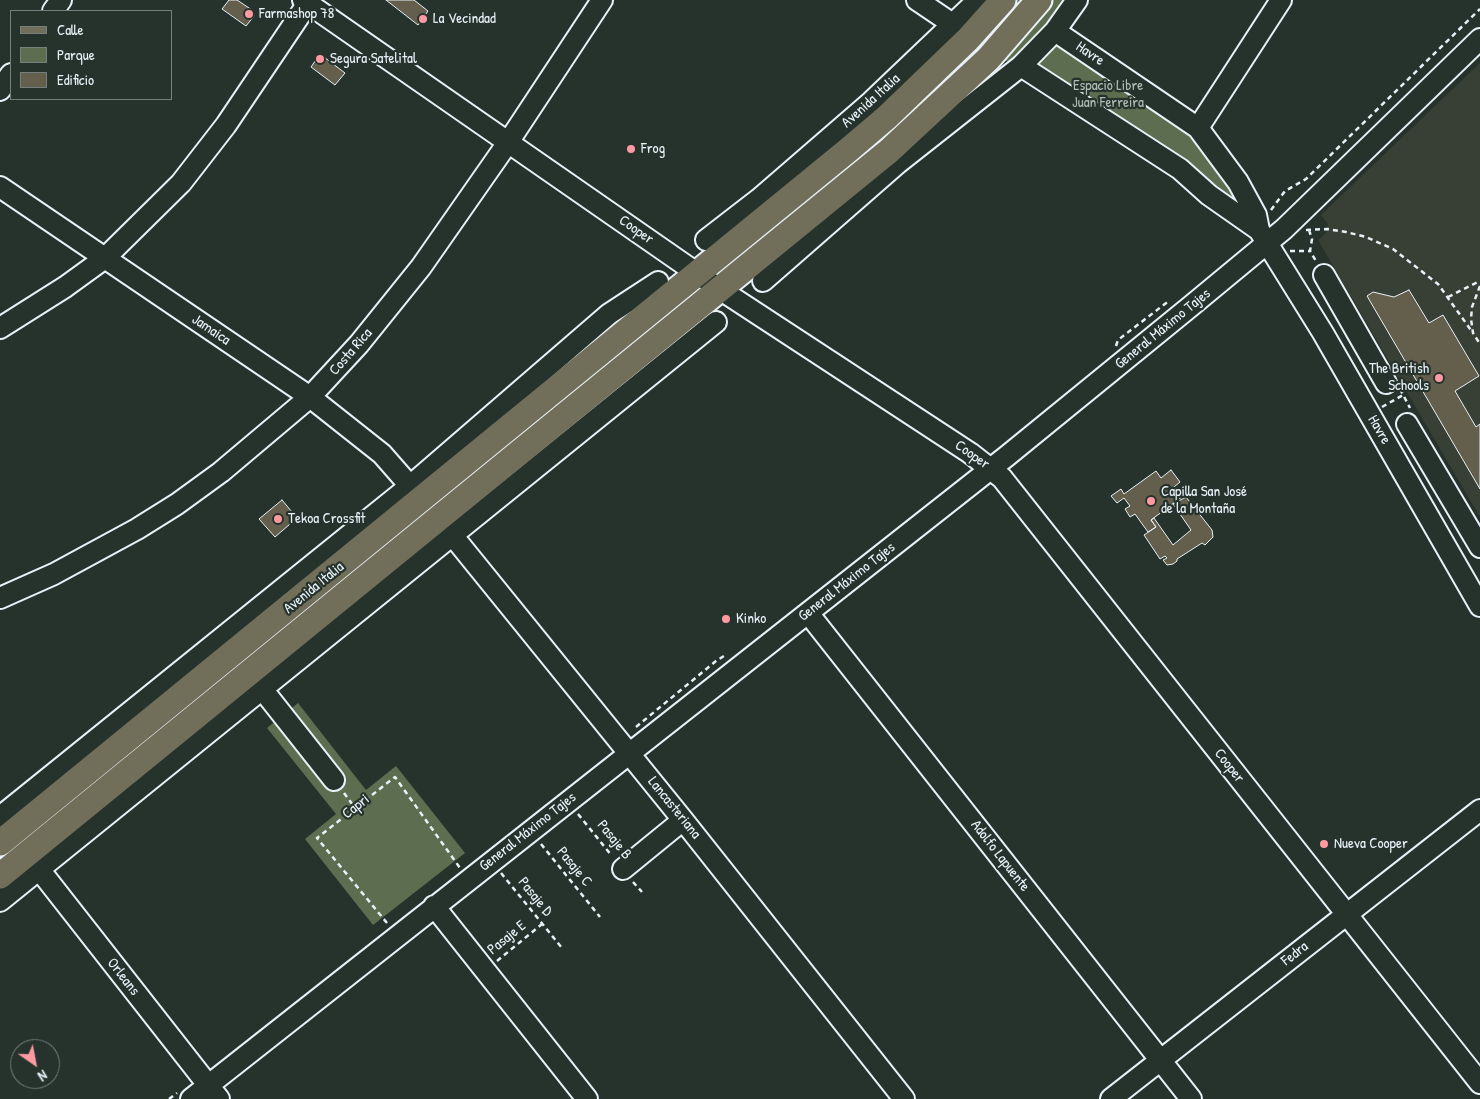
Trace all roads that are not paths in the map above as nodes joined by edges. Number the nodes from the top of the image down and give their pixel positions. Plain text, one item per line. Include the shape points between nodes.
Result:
1 (602, 0) edge
2 (917, 0) edge
3 (978, 0) edge
4 (1003, 0) edge
5 (1038, 0) edge
6 (1077, 0) edge
7 (1282, 0) edge
8 (307, 1) edge
9 (954, 25) junction
10 (1055, 31) junction
11 (1480, 39) edge
12 (1021, 66) junction
13 (10, 75) edge
14 (0, 90) edge
15 (1198, 128) junction
16 (927, 129) junction
17 (509, 141) junction
18 (894, 157) junction
19 (0, 187) edge
20 (779, 201) junction
21 (815, 211) junction
22 (1269, 235) junction
23 (706, 240) dead end
24 (793, 242) junction
25 (105, 258) junction
26 (698, 273) junction
27 (1324, 275) dead end
28 (763, 281) dead end
29 (658, 282) dead end
30 (721, 290) junction
31 (610, 314) junction
32 (1349, 318) junction
33 (716, 322) dead end
34 (0, 328) edge
35 (627, 331) junction
36 (1323, 333) junction
37 (679, 338) junction
38 (655, 358) junction
39 (1386, 382) road end
40 (310, 397) junction
41 (1407, 424) road end
42 (990, 468) junction
43 (1436, 472) junction
44 (410, 486) junction
45 (1412, 488) junction
46 (1462, 516) junction
47 (446, 527) junction
48 (1437, 531) junction
49 (1480, 548) edge
50 (0, 598) edge
51 (1480, 606) edge
52 (808, 613) junction
53 (256, 681) junction
54 (629, 753) junction
55 (334, 780) dead end
56 (1480, 810) edge
57 (0, 817) edge
58 (684, 820) junction
59 (0, 843) edge
60 (33, 862) junction
61 (623, 869) road end
62 (0, 876) edge
63 (0, 901) edge
64 (434, 906) junction
65 (1346, 914) junction
66 (1160, 1060) junction
67 (1480, 1083) edge
68 (214, 1092) edge
69 (192, 1099) edge
70 (587, 1099) edge
71 (904, 1099) edge
72 (1110, 1099) edge
73 (1191, 1099) edge

1 - 17 street, Costa Rica
2 - 9 street
3 - 9 street, Avenida Italia
4 - 20 main road, Avenida Italia via 968,39 887,117
5 - 16 main road, Avenida Italia
6 - 10 street, Avenida Italia
7 - 15 street
8 - 17 street, Cooper
8 - 25 street via 226,125 181,183
9 - 20 street, Avenida Italia via 871,102
10 - 12 street, Avenida Italia
10 - 15 street, Havre
11 - 22 street, General Máximo Tajes via 1284,229
12 - 16 street, Avenida Italia
12 - 22 street, Havre via 1180,169 1209,195
13 - 14 street
15 - 22 street, Havre via 1238,182
16 - 18 main road, Avenida Italia
17 - 26 street, Cooper
17 - 40 street, Costa Rica via 421,267 359,344
18 - 21 main road, Avenida Italia
18 - 24 street, Avenida Italia
19 - 25 street, Jamaica
20 - 21 street
20 - 23 street, Avenida Italia
20 - 26 main road, Avenida Italia
20 - 30 main road via 768,230 718,273 716,279
21 - 24 main road, Avenida Italia
22 - 36 street, Havre
22 - 42 street, General Máximo Tajes
24 - 28 street, Avenida Italia
24 - 30 main road, Avenida Italia
25 - 34 street
25 - 40 street, Jamaica
26 - 30 street, Cooper
26 - 35 main road, Avenida Italia
26 - 38 main road via 700,287 665,322
27 - 32 street
29 - 31 street, Avenida Italia
30 - 37 main road, Avenida Italia
30 - 42 street, Cooper
31 - 35 street
31 - 44 street, Avenida Italia
32 - 36 street
32 - 39 street
33 - 37 street, Avenida Italia
35 - 38 street
35 - 59 main road, Avenida Italia
36 - 45 street, Havre
37 - 38 main road, Avenida Italia
38 - 47 main road, Avenida Italia
40 - 44 street, Jamaica via 382,454
40 - 50 street, Costa Rica via 221,472 177,504 54,574
41 - 43 street
42 - 52 street, General Máximo Tajes
42 - 65 street, Cooper via 1002,478
43 - 45 street
43 - 46 street
44 - 57 street, Avenida Italia
45 - 48 street, Havre
46 - 48 street
46 - 49 street
47 - 53 main road, Avenida Italia
47 - 54 street, Lancasteriana
48 - 51 street, Havre
52 - 54 street, General Máximo Tajes
52 - 66 street, Adolfo Lapuente
53 - 55 street
53 - 60 main road, Avenida Italia
54 - 58 street, Lancasteriana
54 - 64 street, General Máximo Tajes
56 - 65 street, Fedra
58 - 61 street
58 - 71 street, Lancasteriana
60 - 62 main road, Avenida Italia
60 - 63 street, Avenida Italia
60 - 68 street, Orleans
64 - 68 street, General Máximo Tajes
64 - 70 street
65 - 66 street, Fedra
65 - 67 street, Cooper
66 - 72 street, Fedra
66 - 73 street, Adolfo Lapuente
68 - 69 street, General Máximo Tajes

